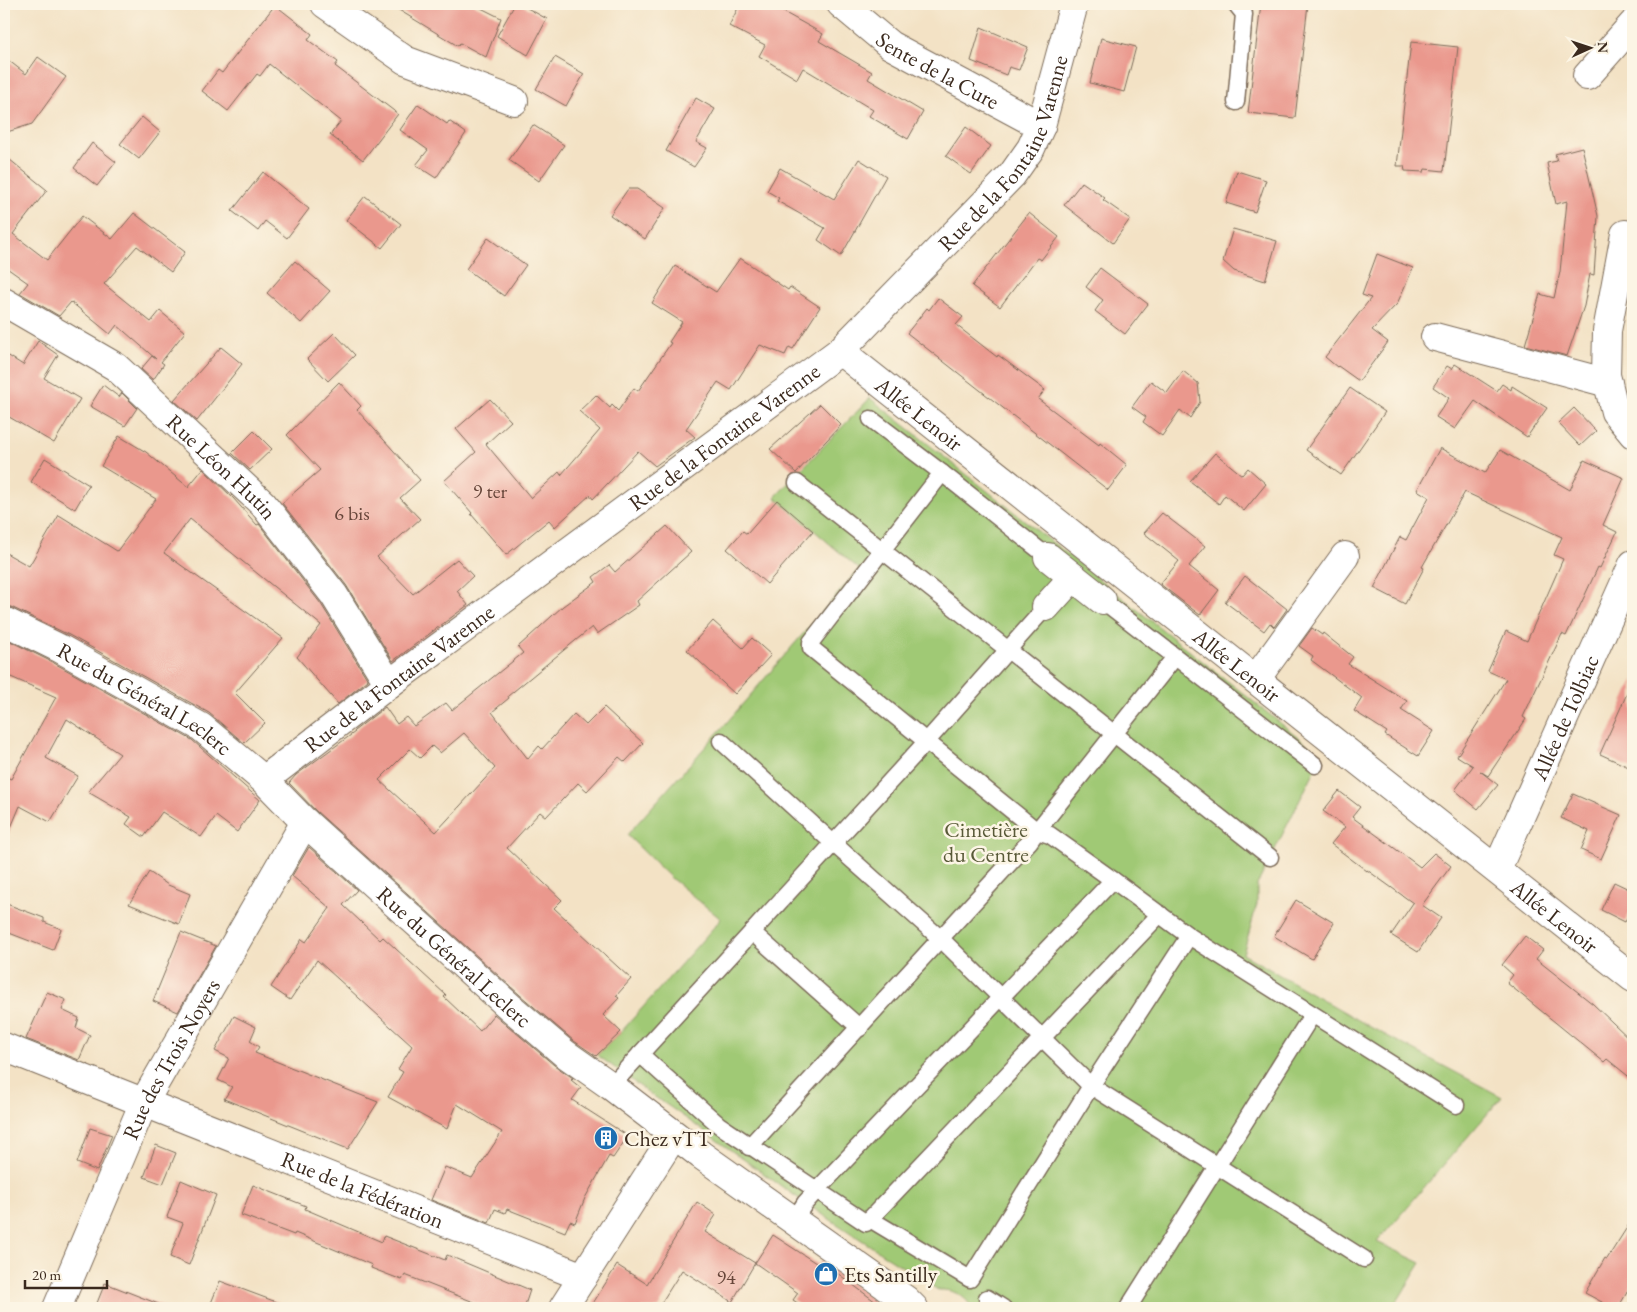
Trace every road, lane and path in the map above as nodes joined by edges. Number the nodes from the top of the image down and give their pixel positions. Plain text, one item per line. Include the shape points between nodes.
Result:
1 (325, 4) edge
2 (841, 4) edge
3 (1074, 4) edge
4 (1236, 4) edge
5 (1633, 24) edge
6 (1587, 76) dead end
7 (514, 101) dead end
8 (1236, 102) dead end
9 (1041, 126) junction
10 (1625, 234) dead end
11 (4, 302) edge
12 (1435, 337) dead end
13 (840, 351) junction
14 (1608, 383) junction
15 (871, 419) dead end
16 (1633, 434) edge
17 (942, 473) junction
18 (797, 483) dead end
19 (882, 551) junction
20 (1345, 556) dead end
21 (1048, 557) joint
22 (1633, 564) edge
23 (1073, 577) junction
24 (1102, 600) joint
25 (1046, 607) joint
26 (4, 621) edge
27 (1008, 650) junction
28 (1175, 657) junction
29 (1256, 679) junction
30 (389, 684) junction
31 (1115, 733) junction
32 (721, 741) dead end
33 (927, 741) junction
34 (1315, 765) dead end
35 (264, 780) junction
36 (305, 822) junction
37 (1036, 831) junction
38 (833, 843) junction
39 (1270, 857) dead end
40 (1497, 869) junction
41 (1113, 880) junction
42 (1160, 914) junction
43 (752, 932) junction
44 (1189, 936) junction
45 (941, 939) junction
46 (1633, 978) edge
47 (1000, 997) junction
48 (1312, 1015) junction
49 (860, 1028) junction
50 (1042, 1038) junction
51 (4, 1047) edge
52 (640, 1054) junction
53 (612, 1086) junction
54 (1091, 1086) junction
55 (144, 1102) junction
56 (1456, 1104) dead end
57 (674, 1135) junction
58 (750, 1147) junction
59 (1218, 1166) junction
60 (816, 1191) junction
61 (870, 1219) junction
62 (794, 1220) junction
63 (1364, 1259) dead end
64 (583, 1277) junction
65 (987, 1298) dead end
66 (910, 1304) edge
67 (57, 1308) edge
68 (564, 1308) edge
69 (1003, 1308) edge
70 (1128, 1308) edge

1 - 7 street via 406,60
2 - 9 street, Sente de la Cure via 890,46
3 - 9 street, Rue de la Fontaine Varenne
4 - 8 lane via 1244,14
5 - 6 street
9 - 13 street, Rue de la Fontaine Varenne via 1031,148 1012,175
10 - 14 street via 1607,331
11 - 30 street, Rue Léon Hutin via 116,367 263,504 334,595
12 - 14 street
13 - 29 street, Allée Lenoir
13 - 30 street, Rue de la Fontaine Varenne
14 - 16 street via 1615,412
15 - 17 lane
17 - 19 lane
17 - 21 lane
18 - 19 lane
19 - 27 lane
19 - 33 lane via 811,642 811,648
20 - 29 street
21 - 23 street
22 - 40 street, Allée de Tolbiac
23 - 24 street
23 - 25 street
24 - 28 lane
25 - 27 lane
26 - 35 street, Rue du Général Leclerc via 201,727
27 - 31 lane
27 - 33 lane
28 - 31 lane
28 - 34 lane
29 - 40 street, Allée Lenoir
30 - 35 street, Rue de la Fontaine Varenne
31 - 37 lane
31 - 39 lane
32 - 38 lane
33 - 37 lane
33 - 38 lane
35 - 36 street, Rue du Général Leclerc
36 - 53 street, Rue du Général Leclerc via 510,1007 564,1053
36 - 55 street, Rue des Trois Noyers
37 - 41 lane via 1050,835
37 - 45 lane
38 - 43 lane
38 - 45 lane
40 - 46 street, Allée Lenoir
41 - 42 lane
41 - 47 lane
42 - 44 lane
42 - 50 lane
43 - 49 lane
43 - 52 lane
44 - 48 lane
44 - 54 lane
45 - 47 lane
45 - 49 lane
47 - 50 lane
47 - 60 lane
48 - 56 lane
48 - 59 lane
49 - 58 lane
50 - 54 lane
50 - 61 lane
51 - 55 street, Rue de la Fédération
52 - 53 lane
52 - 58 lane via 718,1125
53 - 57 street, Rue du Général Leclerc
54 - 59 lane
54 - 61 lane via 970,1279
55 - 64 street, Rue de la Fédération
55 - 67 street, Rue des Trois Noyers
57 - 62 street, Rue du Général Leclerc
57 - 64 street
58 - 60 lane
59 - 63 lane
59 - 70 lane
60 - 61 lane via 866,1223
60 - 62 lane
62 - 66 street, Rue du Général Leclerc
64 - 68 street
65 - 69 lane

